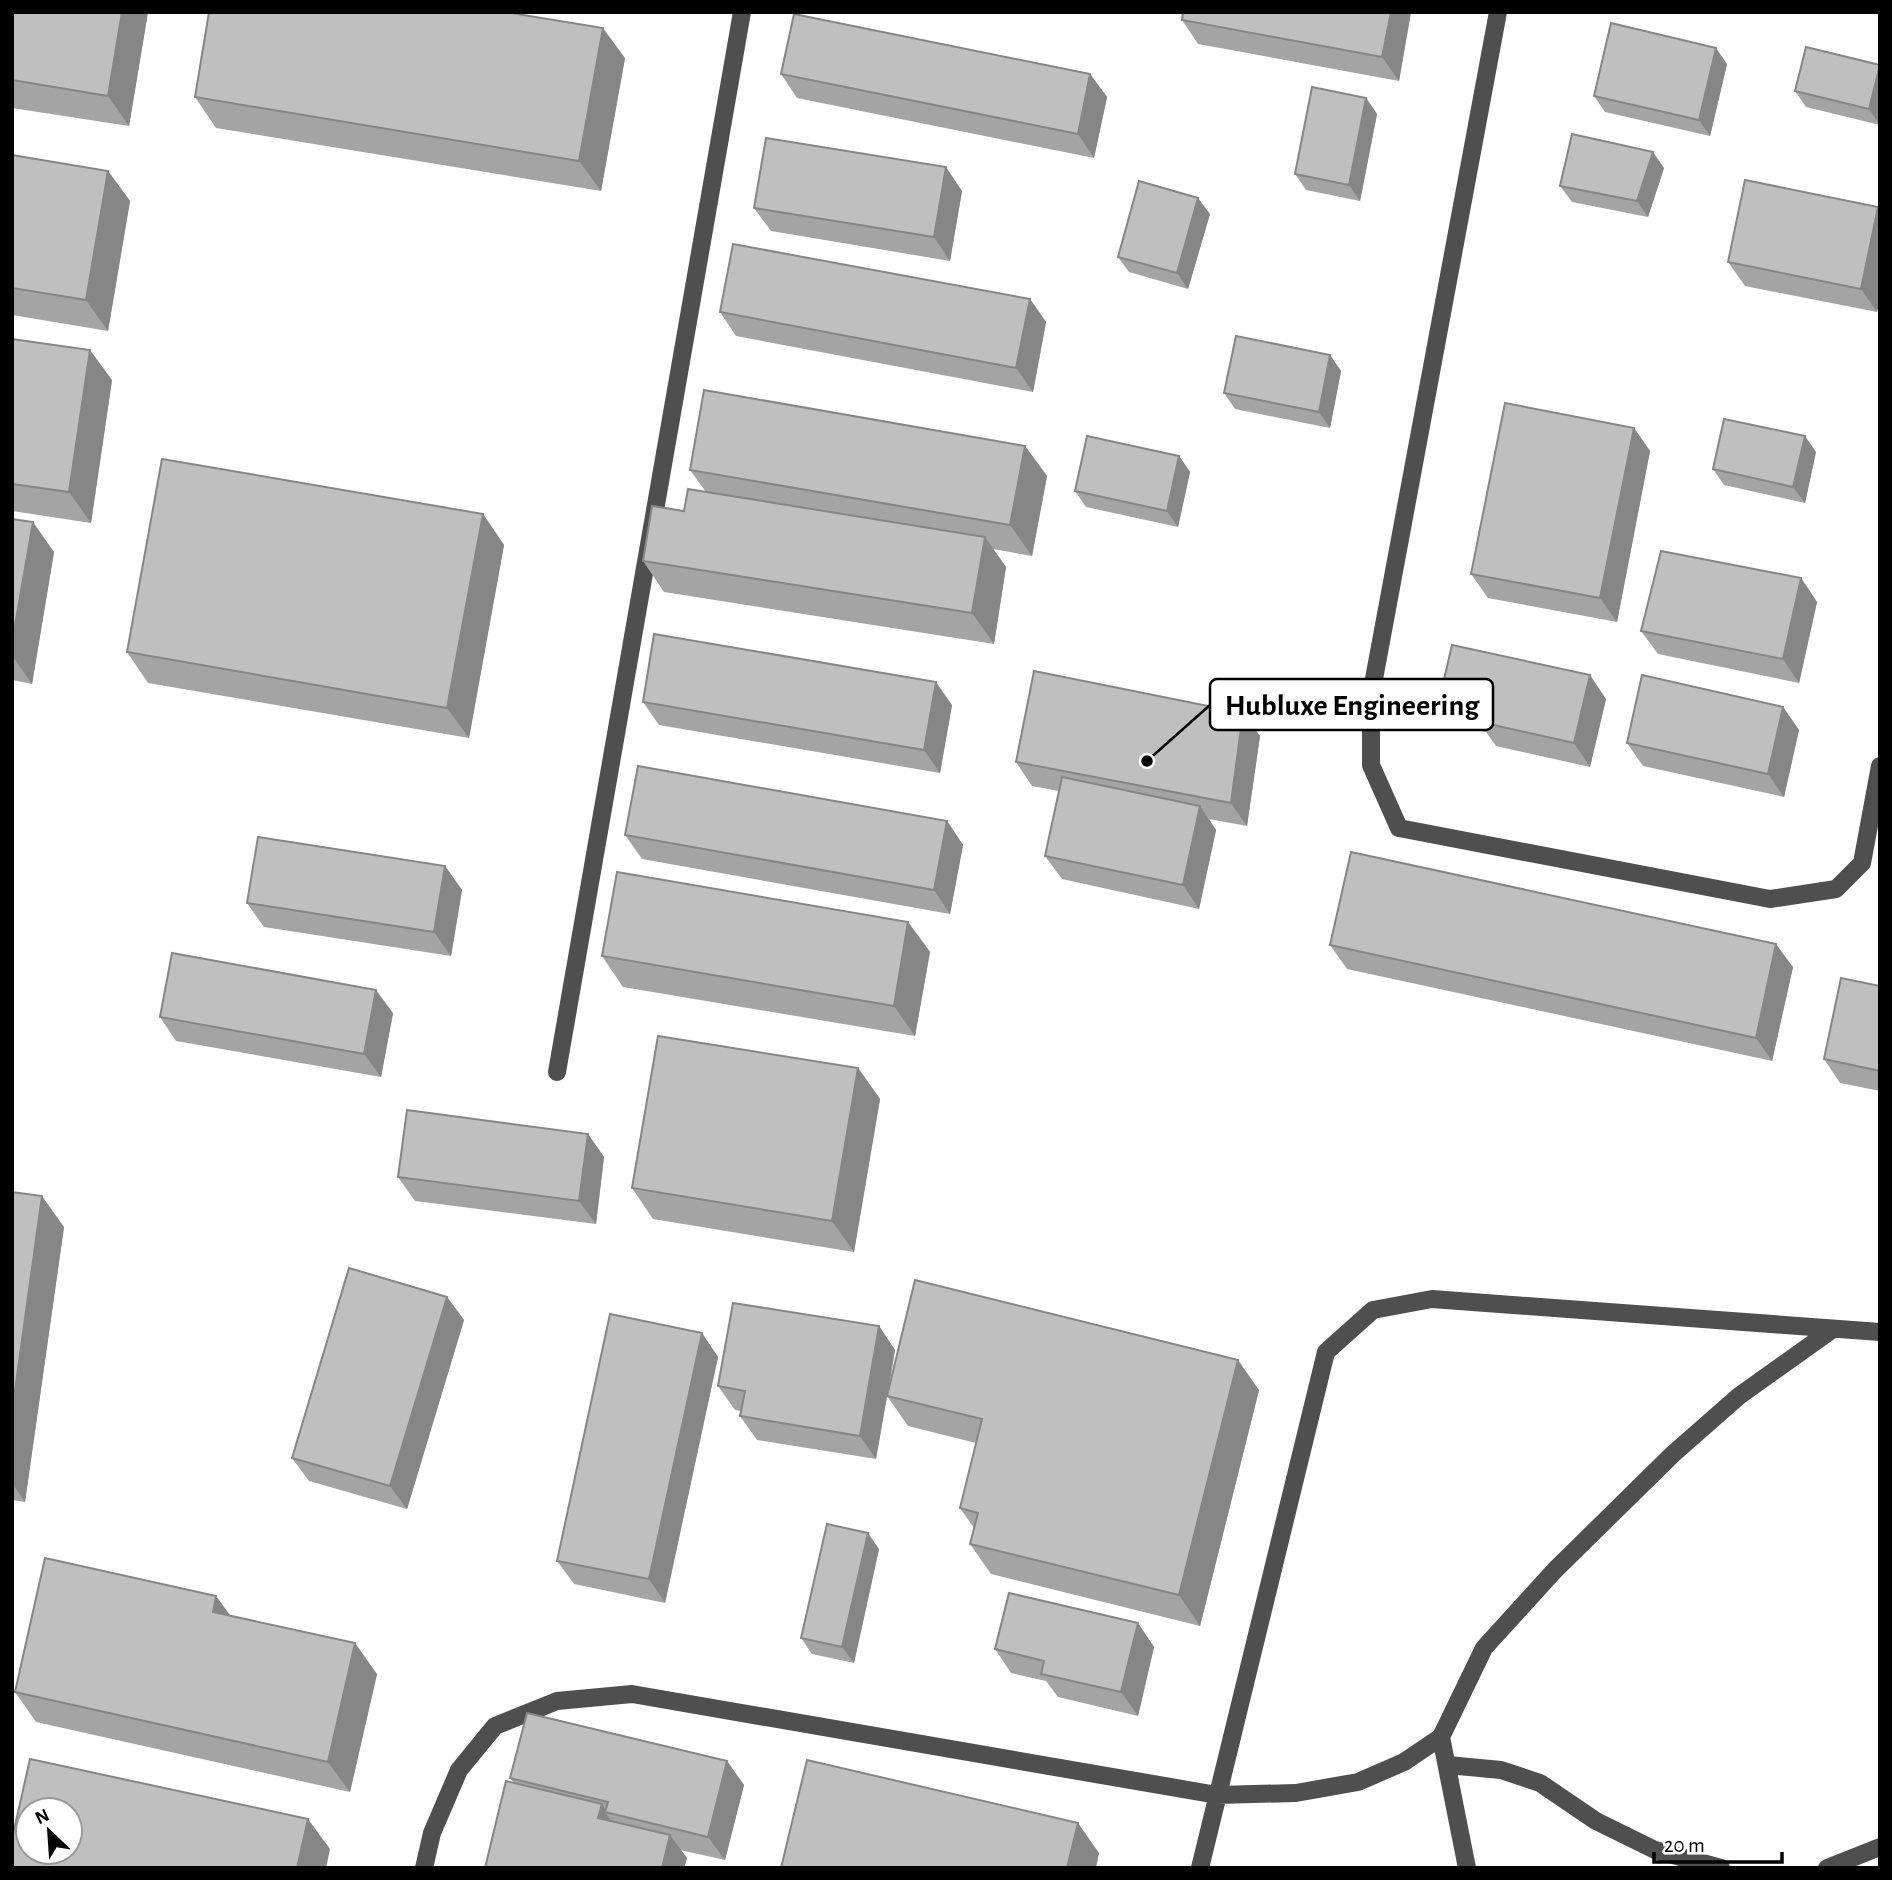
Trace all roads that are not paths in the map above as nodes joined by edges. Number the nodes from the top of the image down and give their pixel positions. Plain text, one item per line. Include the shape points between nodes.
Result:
1 (742, 12) edge
2 (1498, 12) edge
3 (1880, 766) edge
4 (557, 1072) dead end
5 (1833, 1329) junction
6 (1880, 1332) edge
7 (1441, 1737) junction
8 (1448, 1765) junction
9 (1217, 1795) junction
10 (1880, 1847) edge
11 (424, 1868) edge
12 (1200, 1868) edge
13 (1467, 1868) edge
14 (1721, 1868) edge
15 (1827, 1868) edge

1 - 4 street
2 - 3 street via 1371,695 1371,765 1399,828 1770,899 1836,889 1862,863
5 - 6 street
5 - 7 street via 1738,1396 1555,1570 1484,1648
5 - 9 street via 1432,1298 1373,1310 1326,1352
7 - 8 street
7 - 9 street via 1404,1762 1358,1782 1296,1793
8 - 13 street
8 - 14 street via 1501,1770 1540,1783 1596,1821 1655,1850
9 - 11 street via 632,1694 557,1700 495,1726 459,1770 432,1833
9 - 12 street
10 - 15 street

